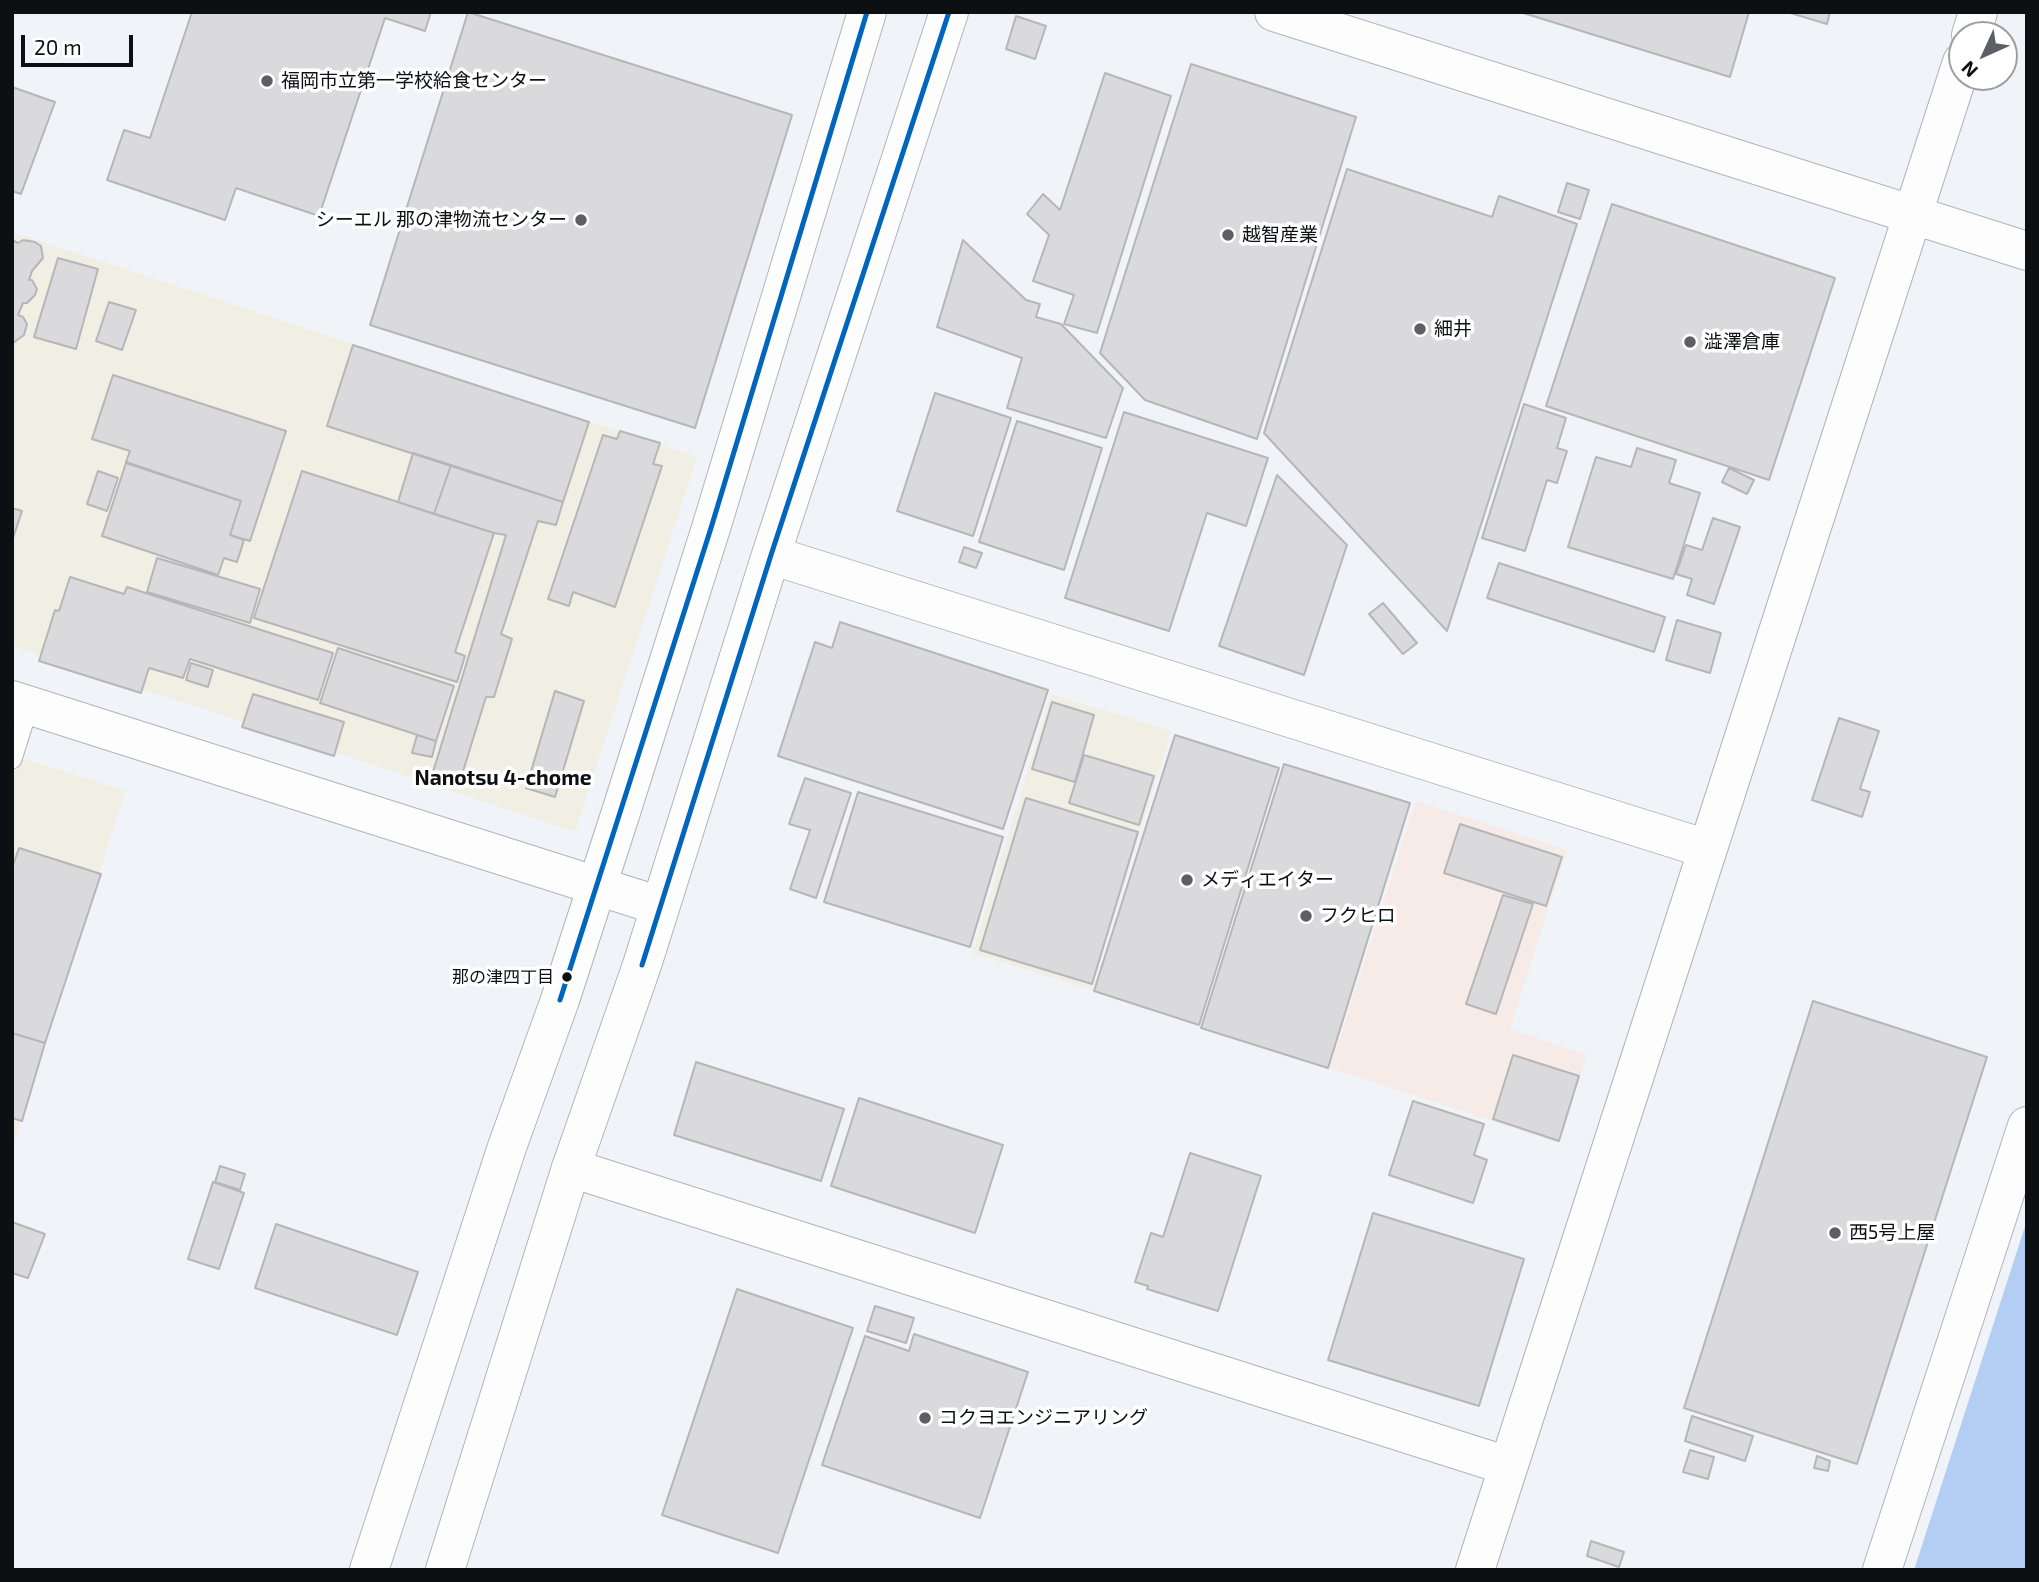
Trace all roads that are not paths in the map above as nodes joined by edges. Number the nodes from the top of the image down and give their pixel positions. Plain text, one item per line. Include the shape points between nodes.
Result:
1 (867, 12) edge
2 (949, 12) edge
3 (1274, 12) edge
4 (1952, 91) edge
5 (1912, 214) junction
6 (2027, 251) edge
7 (771, 555) junction
8 (21, 703) edge
9 (12, 759) edge
10 (1707, 849) junction
11 (597, 886) junction
12 (660, 906) junction
13 (2027, 1126) edge
14 (571, 1168) junction
15 (1508, 1466) junction
16 (369, 1570) edge
17 (445, 1570) edge
18 (1475, 1570) edge
19 (1882, 1570) edge

1 - 11 street
2 - 7 street
3 - 5 street
4 - 5 street
5 - 6 street
5 - 10 street
7 - 10 street
7 - 12 street
8 - 9 lane
8 - 11 street
10 - 15 street
11 - 12 street
11 - 16 street via 506,1147
12 - 14 street
13 - 19 street
14 - 15 street
14 - 17 street
15 - 18 street

